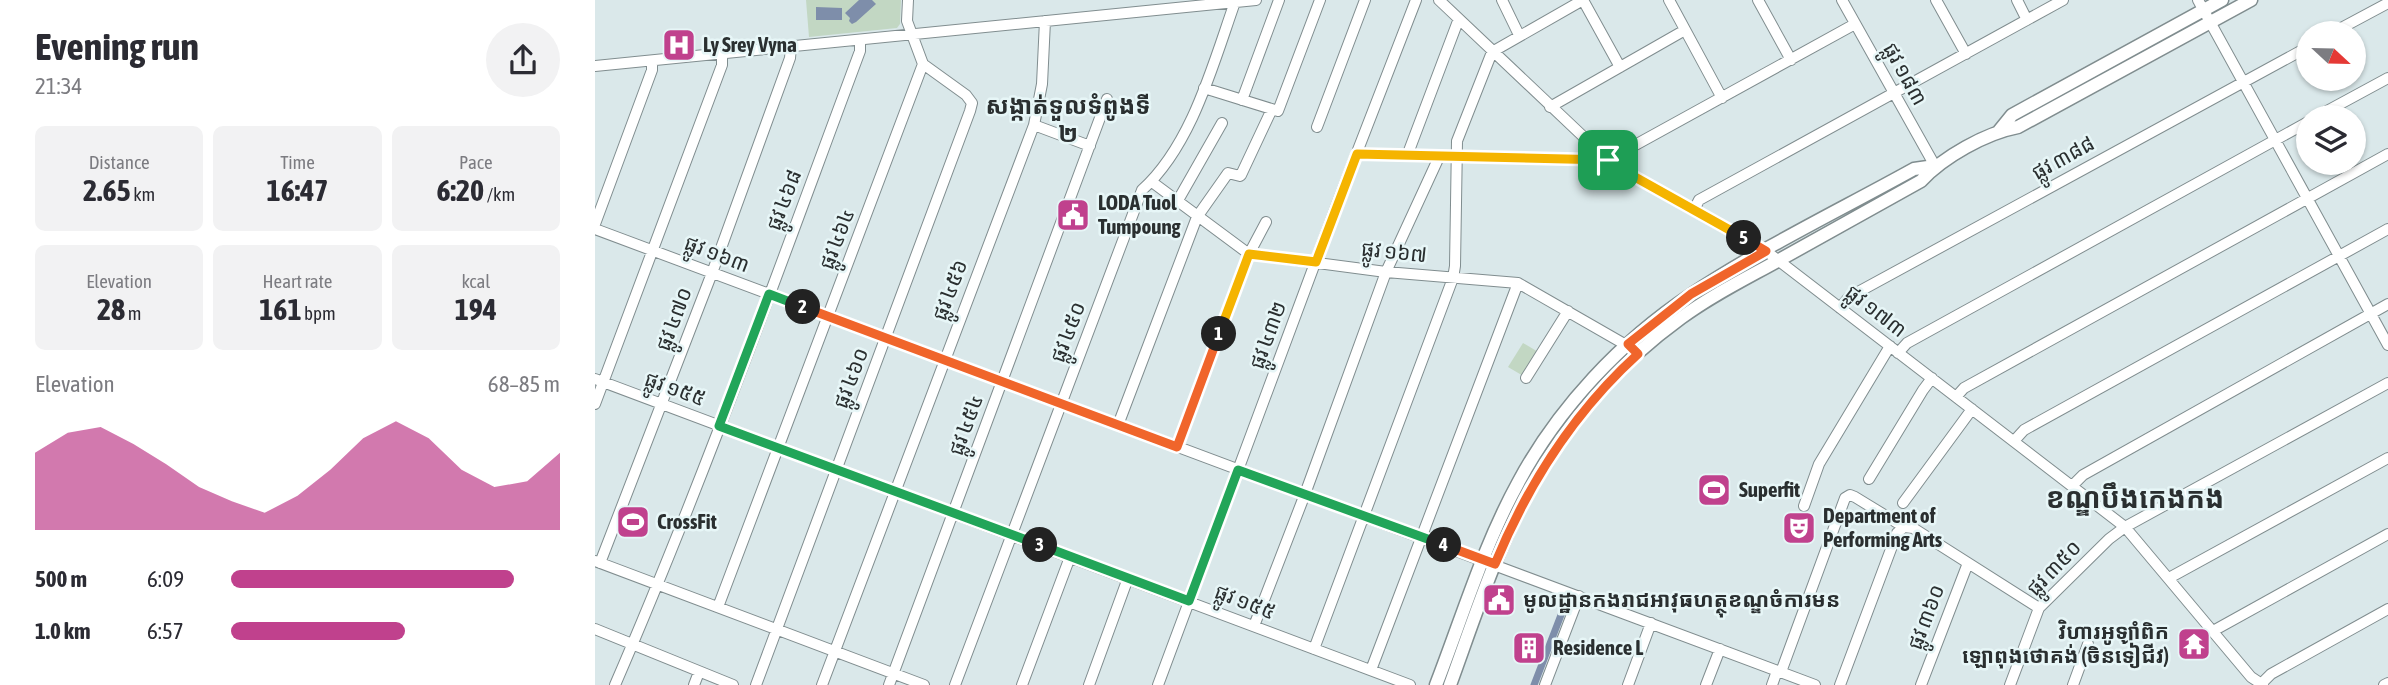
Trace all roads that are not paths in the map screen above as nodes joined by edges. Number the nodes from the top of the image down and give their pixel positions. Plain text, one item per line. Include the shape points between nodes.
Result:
1 (908, 0) edge
2 (1256, 0) edge
3 (1279, 0) edge
4 (1320, 0) edge
5 (1365, 0) edge
6 (1416, 0) edge
7 (1439, 0) edge
8 (1502, 0) edge
9 (1583, 0) edge
10 (1669, 0) edge
11 (1758, 0) edge
12 (1842, 0) edge
13 (1936, 0) edge
14 (2017, 0) edge
15 (2063, 0) edge
16 (2222, 0) edge
17 (2251, 0) edge
18 (1235, 2) junction
19 (2388, 3) edge
20 (2204, 11) edge
21 (2027, 20) junction
22 (1045, 21) junction
23 (1458, 21) junction
24 (2354, 21) edge
25 (1855, 24) junction
26 (1685, 30) junction
27 (911, 35) junction
28 (1519, 35) junction
29 (860, 40) junction
30 (791, 47) junction
31 (1492, 52) junction
32 (2296, 53) edge
33 (722, 54) junction
34 (1966, 54) junction
35 (1791, 60) junction
36 (652, 61) junction
37 (923, 64) junction
38 (595, 66) edge
39 (1619, 66) junction
40 (2388, 78) edge
41 (2243, 82) junction
42 (1204, 88) junction
43 (1893, 93) junction
44 (1722, 98) junction
45 (1107, 99) dead end
46 (1242, 100) junction
47 (2338, 105) edge
48 (1551, 107) junction
49 (1275, 110) junction
50 (1222, 123) dead end
51 (1034, 125) junction
52 (1317, 127) dead end
53 (2296, 129) edge
54 (2275, 140) junction
55 (1090, 146) junction
56 (1357, 154) junction
57 (2388, 154) edge
58 (1407, 156) junction
59 (1439, 157) junction
60 (1456, 157) junction
61 (1608, 160) junction
62 (1935, 166) junction
63 (1152, 182) junction
64 (2307, 199) junction
65 (1177, 202) junction
66 (1694, 210) junction
67 (1835, 213) junction
68 (1197, 216) junction
69 (1266, 222) dead end
70 (1842, 225) junction
71 (595, 226) edge
72 (2388, 229) edge
73 (653, 250) junction
74 (1766, 251) junction
75 (1249, 254) junction
76 (2339, 256) junction
77 (1779, 260) junction
78 (1316, 262) junction
79 (1386, 272) junction
80 (712, 273) junction
81 (1453, 278) junction
82 (1518, 283) junction
83 (769, 294) junction
84 (2388, 304) edge
85 (1840, 308) junction
86 (1568, 311) junction
87 (2370, 313) junction
88 (828, 316) junction
89 (887, 338) junction
90 (1628, 344) junction
91 (2388, 345) edge
92 (1894, 349) junction
93 (1638, 354) junction
94 (944, 360) junction
95 (1526, 378) dead end
96 (1932, 378) junction
97 (599, 381) edge
98 (1003, 382) junction
99 (2388, 383) edge
100 (1956, 397) junction
101 (595, 404) edge
102 (662, 404) junction
103 (1061, 404) junction
104 (1972, 409) junction
105 (1118, 425) junction
106 (719, 426) junction
107 (2014, 441) junction
108 (778, 447) junction
109 (1177, 447) junction
110 (2388, 458) edge
111 (837, 469) junction
112 (1238, 470) junction
113 (1869, 480) dead end
114 (1525, 484) junction
115 (2073, 486) junction
116 (895, 491) junction
117 (1305, 494) junction
118 (1903, 503) dead end
119 (1804, 506) dead end
120 (954, 513) junction
121 (1364, 516) junction
122 (1904, 527) junction
123 (2125, 527) junction
124 (1012, 534) junction
125 (2388, 534) edge
126 (1422, 537) junction
127 (1070, 556) junction
128 (598, 562) edge
129 (1489, 562) junction
130 (1968, 563) junction
131 (1128, 578) junction
132 (2169, 578) junction
133 (657, 585) junction
134 (1579, 596) junction
135 (1189, 601) junction
136 (718, 607) junction
137 (2039, 608) junction
138 (2388, 609) edge
139 (1651, 623) junction
140 (1254, 626) junction
141 (595, 629) edge
142 (777, 630) junction
143 (2213, 631) junction
144 (633, 643) junction
145 (2088, 644) dead end
146 (1314, 649) junction
147 (1720, 649) junction
148 (834, 651) junction
149 (1371, 670) junction
150 (699, 671) junction
151 (1779, 671) junction
152 (893, 674) junction
153 (615, 685) edge
154 (694, 685) edge
155 (733, 685) edge
156 (756, 685) edge
157 (822, 685) edge
158 (889, 685) edge
159 (924, 685) edge
160 (955, 685) edge
161 (1022, 685) edge
162 (1089, 685) edge
163 (1158, 685) edge
164 (1410, 685) edge
165 (1436, 685) edge
166 (1450, 685) edge
167 (1545, 685) edge
168 (1628, 685) edge
169 (1706, 685) edge
170 (1772, 685) edge
171 (1815, 685) edge
172 (1840, 685) edge
173 (1921, 685) edge
174 (2010, 685) edge
175 (2073, 685) edge
176 (2262, 685) edge

1 - 27 street
2 - 18 street
3 - 46 street
4 - 49 street
5 - 52 street
6 - 56 street, ផ្លូវ ៤៣២
7 - 23 street, ផ្លូវ ១៧៣
8 - 28 street
9 - 28 street
9 - 39 street
10 - 26 street
11 - 35 street
12 - 25 street, ផ្លូវ ១៨៣
13 - 34 street
14 - 21 street
15 - 21 street
16 - 20 main road
17 - 20 main road
18 - 22 street
18 - 42 street, ផ្លូវ ៤៥០
19 - 24 street
20 - 41 street
20 - 62 main road via 2018,127 1999,131
21 - 34 street
22 - 27 street
22 - 51 street, ផ្លូវ ៤៥៦ via 1042,84
23 - 31 street, ផ្លូវ ១៧៣
23 - 58 street
25 - 35 street
25 - 43 street, ផ្លូវ ១៨៣
26 - 39 street
26 - 44 street
27 - 29 street
27 - 37 street
28 - 31 street
29 - 30 street
29 - 83 street, ផ្លូវ ៤៦៨ via 860,51
30 - 33 street
30 - 80 street, ផ្លូវ ៤៧០
31 - 48 street, ផ្លូវ ១៧៣
31 - 60 street via 1457,141
32 - 41 street, ផ្លូវ ៣៨៨
33 - 36 street
33 - 73 street via 722,65
34 - 43 street
35 - 44 street
36 - 38 street
36 - 71 street
37 - 88 street, ផ្លូវ ៤៦៤
37 - 89 street, ផ្លូវ ៤៦០ via 972,103
39 - 48 street
40 - 47 street
41 - 54 street
41 - 85 street, ផ្លូវ ៣៨៨ via 1849,297
42 - 46 street
42 - 63 street, ផ្លូវ ៤៥០ via 1184,133
43 - 62 street, ផ្លូវ ១៨៣
43 - 66 street via 1699,200
44 - 61 street
45 - 55 street, ផ្លូវ ៤៥៤
46 - 49 street
48 - 61 street, ផ្លូវ ១៧៣
49 - 68 street via 1240,177 1228,173
50 - 65 street
51 - 55 street
51 - 94 street, ផ្លូវ ៤៥៦
53 - 54 street
54 - 64 street
54 - 92 street
55 - 98 street, ផ្លូវ ៤៥៤
56 - 58 street
56 - 78 street, ផ្លូវ ៤៣២
57 - 64 street
58 - 59 street
59 - 60 street
59 - 79 street
60 - 61 street
60 - 81 street
61 - 66 street, ផ្លូវ ១៧៣
62 - 67 main road via 1914,169
62 - 70 main road via 1921,181
63 - 65 street, ផ្លូវ ១៦៧
63 - 103 street, ផ្លូវ ៤៥០ via 1142,190
64 - 76 street
64 - 100 street via 1964,388
65 - 68 street, ផ្លូវ ១៦៧
66 - 74 street, ផ្លូវ ១៧៣
67 - 70 main road
67 - 74 main road
68 - 75 street, ផ្លូវ ១៦៧
68 - 105 street
69 - 75 street
70 - 77 main road
71 - 73 street, ផ្លូវ ១៦៣
72 - 76 street
73 - 80 street, ផ្លូវ ១៦៣
73 - 97 street
74 - 77 street, ផ្លូវ ១៧៣
74 - 90 main road via 1691,294
75 - 78 street, ផ្លូវ ១៦៧
75 - 109 street
76 - 87 street
76 - 107 street via 2024,430
77 - 85 street, ផ្លូវ ១៧៣
77 - 93 main road via 1699,305
78 - 79 street, ផ្លូវ ១៦៧
78 - 112 street, ផ្លូវ ៤៣២
79 - 81 street, ផ្លូវ ១៦៧
79 - 117 street
80 - 83 street, ផ្លូវ ១៦៣
80 - 102 street, ផ្លូវ ៤៧០
81 - 82 street, ផ្លូវ ១៦៧
81 - 121 street
82 - 86 street, ផ្លូវ ១៦៧
82 - 126 street
83 - 88 street, ផ្លូវ ១៦៣
83 - 106 street, ផ្លូវ ៤៦៨
84 - 87 street
85 - 92 street, ផ្លូវ ១៧៣
86 - 90 street, ផ្លូវ ១៦៧
86 - 95 street
87 - 91 street
87 - 115 street via 2083,475
88 - 89 street, ផ្លូវ ១៦៣
88 - 108 street, ផ្លូវ ៤៦៤
89 - 94 street, ផ្លូវ ១៦៣
89 - 111 street, ផ្លូវ ៤៦០
90 - 93 street, ផ្លូវ ១៦៧
90 - 114 main road via 1568,408
92 - 96 street, ផ្លូវ ១៧៣
92 - 119 street via 1819,464
93 - 114 main road via 1579,416
94 - 98 street, ផ្លូវ ១៦៣
94 - 116 street, ផ្លូវ ៤៥៦
96 - 100 street, ផ្លូវ ១៧៣
96 - 113 street
97 - 101 street
97 - 102 street, ផ្លូវ ១៥៥
98 - 103 street, ផ្លូវ ១៦៣
98 - 120 street, ផ្លូវ ៤៥៤
99 - 123 street, ផ្លូវ ៣៥០
100 - 104 street, ផ្លូវ ១៧៣
102 - 106 street, ផ្លូវ ១៥៥
102 - 128 street, ផ្លូវ ៤៧០
103 - 105 street, ផ្លូវ ១៦៣
103 - 124 street, ផ្លូវ ៤៥០
104 - 107 street, ផ្លូវ ១៧៣
104 - 118 street
105 - 109 street, ផ្លូវ ១៦៣
106 - 108 street, ផ្លូវ ១៥៥
106 - 133 street, ផ្លូវ ៤៦៨
107 - 115 street, ផ្លូវ ១៧៣
108 - 111 street, ផ្លូវ ១៥៥
108 - 136 street, ផ្លូវ ៤៦៤
109 - 112 street, ផ្លូវ ១៦៣
110 - 132 street
111 - 116 street, ផ្លូវ ១៥៥
111 - 142 street, ផ្លូវ ៤៦០
112 - 117 street, ផ្លូវ ១៦៣
112 - 135 street, ផ្លូវ ៤៣២
114 - 129 main road
115 - 123 street, ផ្លូវ ១៧៣
116 - 120 street, ផ្លូវ ១៥៥
116 - 148 street, ផ្លូវ ៤៥៦
117 - 121 street, ផ្លូវ ១៦៣
117 - 140 street
120 - 124 street, ផ្លូវ ១៥៥
120 - 152 street, ផ្លូវ ៤៥៤
121 - 126 street, ផ្លូវ ១៦៣
121 - 146 street
122 - 130 street via 1913,528
122 - 151 street via 1855,497 1845,498
122 - 172 street via 1897,533
123 - 132 street, ផ្លូវ ១៧៣
123 - 137 street, ផ្លូវ ៣៥០
124 - 127 street, ផ្លូវ ១៥៥
124 - 160 street, ផ្លូវ ៤៥០
125 - 143 street
126 - 129 street, ផ្លូវ ១៦៣
126 - 149 street
127 - 131 street, ផ្លូវ ១៥៥
127 - 161 street
128 - 133 street
129 - 134 street, ផ្លូវ ១៦៣
129 - 165 main road
129 - 166 main road
130 - 137 street
130 - 173 street, ផ្លូវ ៣៦០
131 - 135 street, ផ្លូវ ១៥៥
131 - 162 street
132 - 143 street, ផ្លូវ ១៧៣
133 - 136 street
133 - 144 street, ផ្លូវ ៤៦៨
134 - 139 street, ផ្លូវ ១៦៣
134 - 167 street
135 - 140 street, ផ្លូវ ១៥៥
135 - 163 street, ផ្លូវ ៤៣២
136 - 142 street
137 - 174 street, ផ្លូវ ៣៥០
138 - 176 street via 2271,674
139 - 147 street, ផ្លូវ ១៦៣
139 - 168 street
140 - 146 street, ផ្លូវ ១៥៥
141 - 144 street
142 - 148 street
142 - 156 street, ផ្លូវ ៤៦០
143 - 176 street, ផ្លូវ ១៧៣
144 - 150 street
144 - 153 street, ផ្លូវ ៤៦៨
145 - 175 street
146 - 149 street, ផ្លូវ ១៥៥
147 - 151 street, ផ្លូវ ១៦៣
147 - 169 street
148 - 152 street
148 - 157 street, ផ្លូវ ៤៥៦
149 - 164 street, ផ្លូវ ១៥៥
150 - 154 street
150 - 155 street
151 - 170 street
151 - 171 street, ផ្លូវ ១៦៣
152 - 158 street, ផ្លូវ ៤៥៤
152 - 159 street

